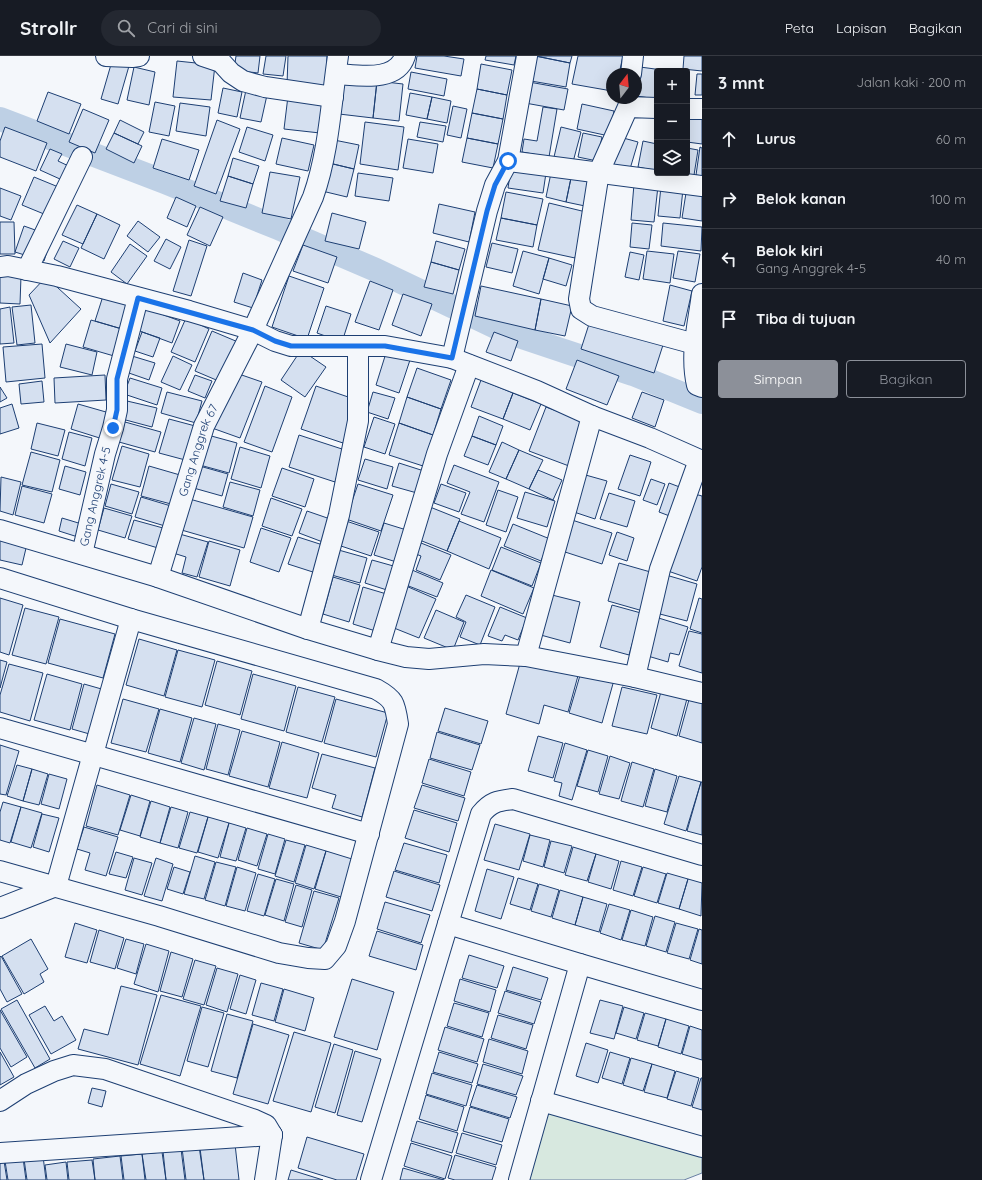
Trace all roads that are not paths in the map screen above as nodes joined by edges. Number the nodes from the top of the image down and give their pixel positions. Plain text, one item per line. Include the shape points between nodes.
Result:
1 (106, 56) edge
2 (139, 56) edge
3 (203, 56) edge
4 (405, 56) edge
5 (527, 56) edge
6 (634, 56) edge
7 (337, 65) edge
8 (633, 68) edge
9 (334, 97) junction
10 (627, 104) edge
11 (638, 104) edge
12 (654, 107) edge
13 (690, 109) edge
14 (702, 109) edge
15 (82, 157) dead end
16 (508, 161) junction
17 (599, 172) junction
18 (702, 186) edge
19 (0, 267) edge
20 (27, 270) junction
21 (702, 294) edge
22 (138, 298) junction
23 (253, 330) junction
24 (695, 344) junction
25 (358, 346) junction
26 (461, 362) junction
27 (702, 387) edge
28 (592, 416) junction
29 (700, 460) edge
30 (0, 530) edge
31 (82, 554) junction
32 (158, 577) junction
33 (0, 578) edge
34 (131, 620) junction
35 (308, 629) junction
36 (378, 650) junction
37 (526, 656) junction
38 (635, 677) junction
39 (702, 693) edge
40 (0, 728) edge
41 (93, 755) junction
42 (369, 834) junction
43 (702, 855) edge
44 (0, 871) edge
45 (56, 886) junction
46 (0, 908) edge
47 (448, 924) junction
48 (580, 964) junction
49 (702, 1000) edge
50 (0, 1101) edge
51 (541, 1101) junction
52 (272, 1135) junction
53 (702, 1147) edge
54 (0, 1153) edge
55 (265, 1180) edge
56 (371, 1180) edge
57 (519, 1180) edge

1 - 2 street
3 - 9 street via 221,62 243,81 265,87
4 - 7 street via 395,71 378,76
5 - 16 street
6 - 8 street
7 - 9 street, Gang Anggrek 67
9 - 23 street, Gang Anggrek 67 via 320,176 313,197
10 - 17 street
11 - 12 street
13 - 14 street
15 - 20 street
16 - 17 street
16 - 26 street via 495,185 487,211 464,307 458,333
17 - 18 street
17 - 24 street via 579,299 581,309 592,316
19 - 20 street
20 - 22 street
21 - 24 street
22 - 23 street
22 - 31 street, Gang Anggrek 4-5 via 117,379 117,410
23 - 25 street via 291,346
23 - 32 street, Gang Anggrek 67 via 204,426
24 - 27 street via 694,370 697,385
25 - 26 street via 385,346
25 - 35 street via 358,421 339,515
26 - 28 street via 537,391
26 - 36 street via 437,454
28 - 29 street
28 - 37 street
29 - 38 street via 660,568
30 - 31 street
31 - 32 street
32 - 35 street
33 - 34 street
34 - 41 street
34 - 42 street via 376,689 389,696 396,708 398,724
35 - 36 street
36 - 37 street via 429,659 484,654
37 - 38 street
38 - 39 street
40 - 41 street
41 - 42 street
41 - 45 street
42 - 45 street via 345,921 336,946 325,959 279,953
43 - 47 street via 513,799 497,801 480,814
44 - 45 street
45 - 46 street
47 - 48 street
47 - 56 street
48 - 49 street
48 - 51 street
50 - 52 street via 26,1084 73,1065 105,1069 256,1120 266,1126
51 - 53 street
51 - 57 street
52 - 54 street
52 - 55 street

